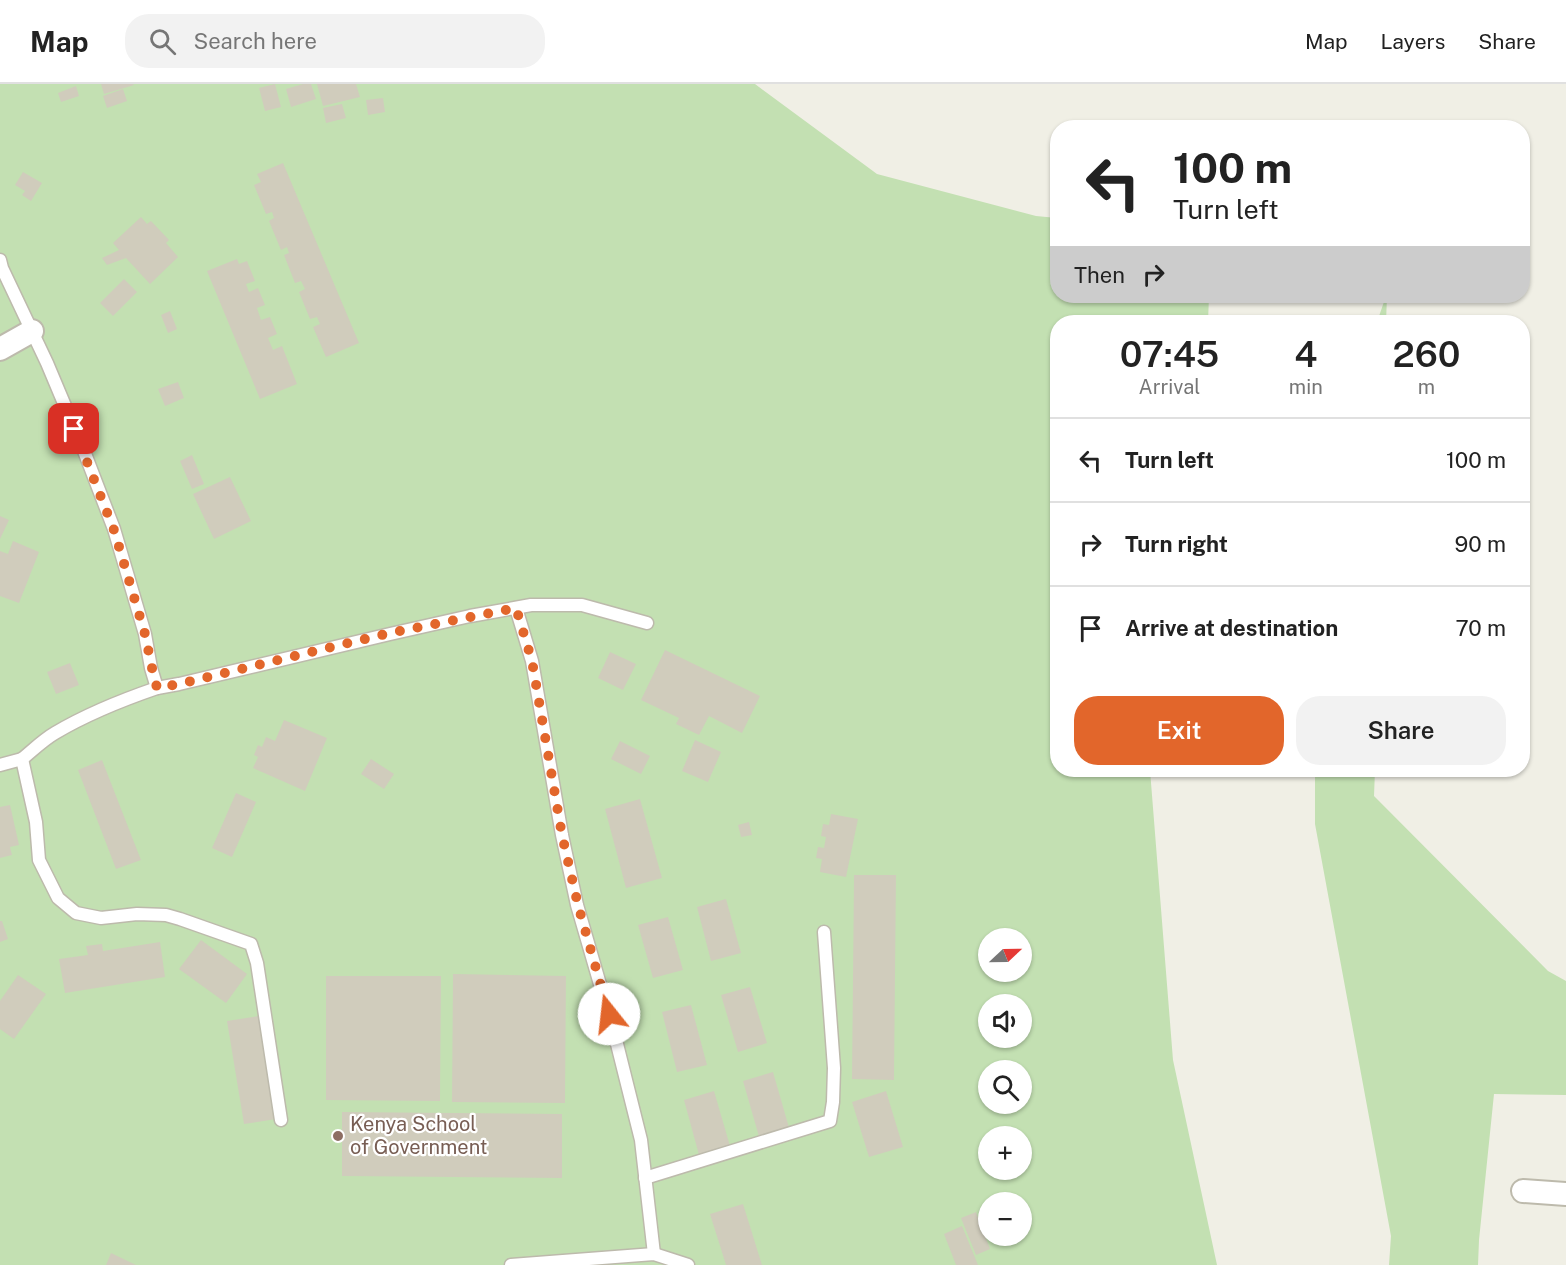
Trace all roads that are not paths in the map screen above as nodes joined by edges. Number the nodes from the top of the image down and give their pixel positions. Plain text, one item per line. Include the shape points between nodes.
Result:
1 (0, 260) edge
2 (32, 331) junction
3 (0, 349) edge
4 (516, 608) junction
5 (647, 623) dead end
6 (157, 688) junction
7 (22, 759) junction
8 (0, 765) edge
9 (824, 932) dead end
10 (281, 1120) dead end
11 (645, 1178) junction
12 (1523, 1191) dead end
13 (1566, 1194) edge
14 (654, 1254) junction
15 (511, 1265) edge
16 (688, 1265) edge

1 - 2 lane
2 - 3 street
2 - 6 lane via 114,530
4 - 5 lane via 582,605
4 - 6 lane via 390,633
4 - 11 lane via 532,661 562,835 641,1140
6 - 7 lane via 77,721
7 - 8 lane
7 - 10 lane via 36,822 39,860 58,898 76,913 101,918 166,915 251,944
9 - 11 lane via 834,1068 830,1121
11 - 14 lane
12 - 13 street
14 - 15 lane
14 - 16 lane

